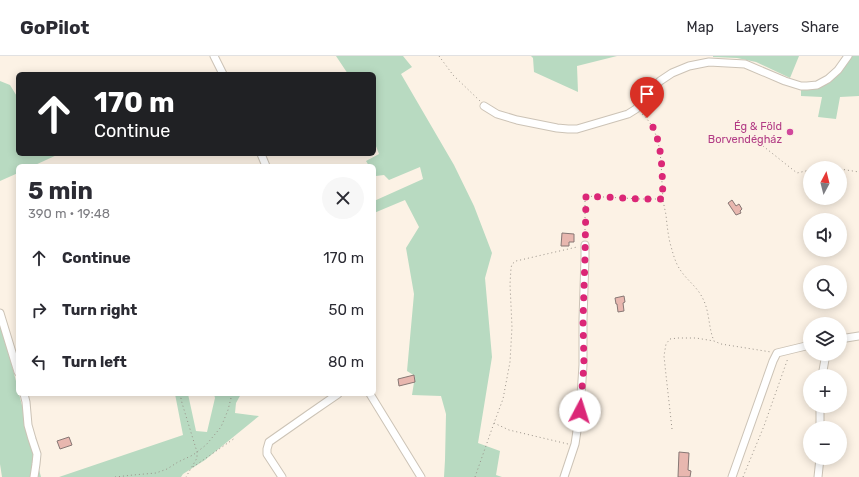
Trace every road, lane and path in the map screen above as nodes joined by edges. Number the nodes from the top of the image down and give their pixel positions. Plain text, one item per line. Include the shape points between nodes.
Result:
1 (214, 56) edge
2 (439, 56) edge
3 (848, 56) edge
4 (221, 72) edge
5 (484, 106) joint
6 (636, 109) junction
7 (763, 146) dead end
8 (847, 170) edge
9 (803, 172) edge
10 (859, 172) edge
11 (663, 199) junction
12 (585, 245) junction
13 (0, 313) edge
14 (859, 336) edge
15 (847, 338) edge
16 (714, 341) junction
17 (803, 347) edge
18 (790, 351) junction
19 (777, 353) junction
20 (16, 365) edge
21 (24, 396) edge
22 (180, 396) edge
23 (232, 396) edge
24 (335, 396) edge
25 (371, 396) edge
26 (494, 422) junction
27 (672, 429) dead end
28 (235, 438) dead end
29 (574, 446) junction
30 (197, 452) junction
31 (819, 465) edge
32 (192, 467) junction
33 (34, 477) edge
34 (115, 477) edge
35 (186, 477) edge
36 (282, 477) edge
37 (421, 477) edge
38 (475, 477) edge
39 (564, 477) edge
40 (732, 477) edge
41 (743, 477) edge
42 (818, 477) edge

1 - 4 street
2 - 5 path via 453,75
3 - 6 street via 828,79 817,85 807,86 785,81 745,64 709,62 690,66 660,81
5 - 6 street via 497,114 517,120 568,129 577,129 628,114
6 - 11 path via 647,118 658,141
7 - 9 path via 797,173
8 - 10 path
11 - 12 path via 586,196
11 - 16 path via 674,260 680,271 702,296
12 - 26 path via 512,264 510,362 503,398
12 - 29 street via 584,365
13 - 20 street
14 - 15 street
16 - 19 path
16 - 27 path via 678,338 666,344 664,356
17 - 18 street
18 - 19 street
18 - 41 path
19 - 40 street
21 - 33 street via 30,432 37,454
22 - 30 path
23 - 30 path via 221,427
24 - 36 street via 269,442 268,454
25 - 37 street
26 - 29 path via 509,430
26 - 38 path
28 - 32 path
29 - 39 street
30 - 32 path
30 - 34 path via 156,473
31 - 42 street
32 - 35 path

